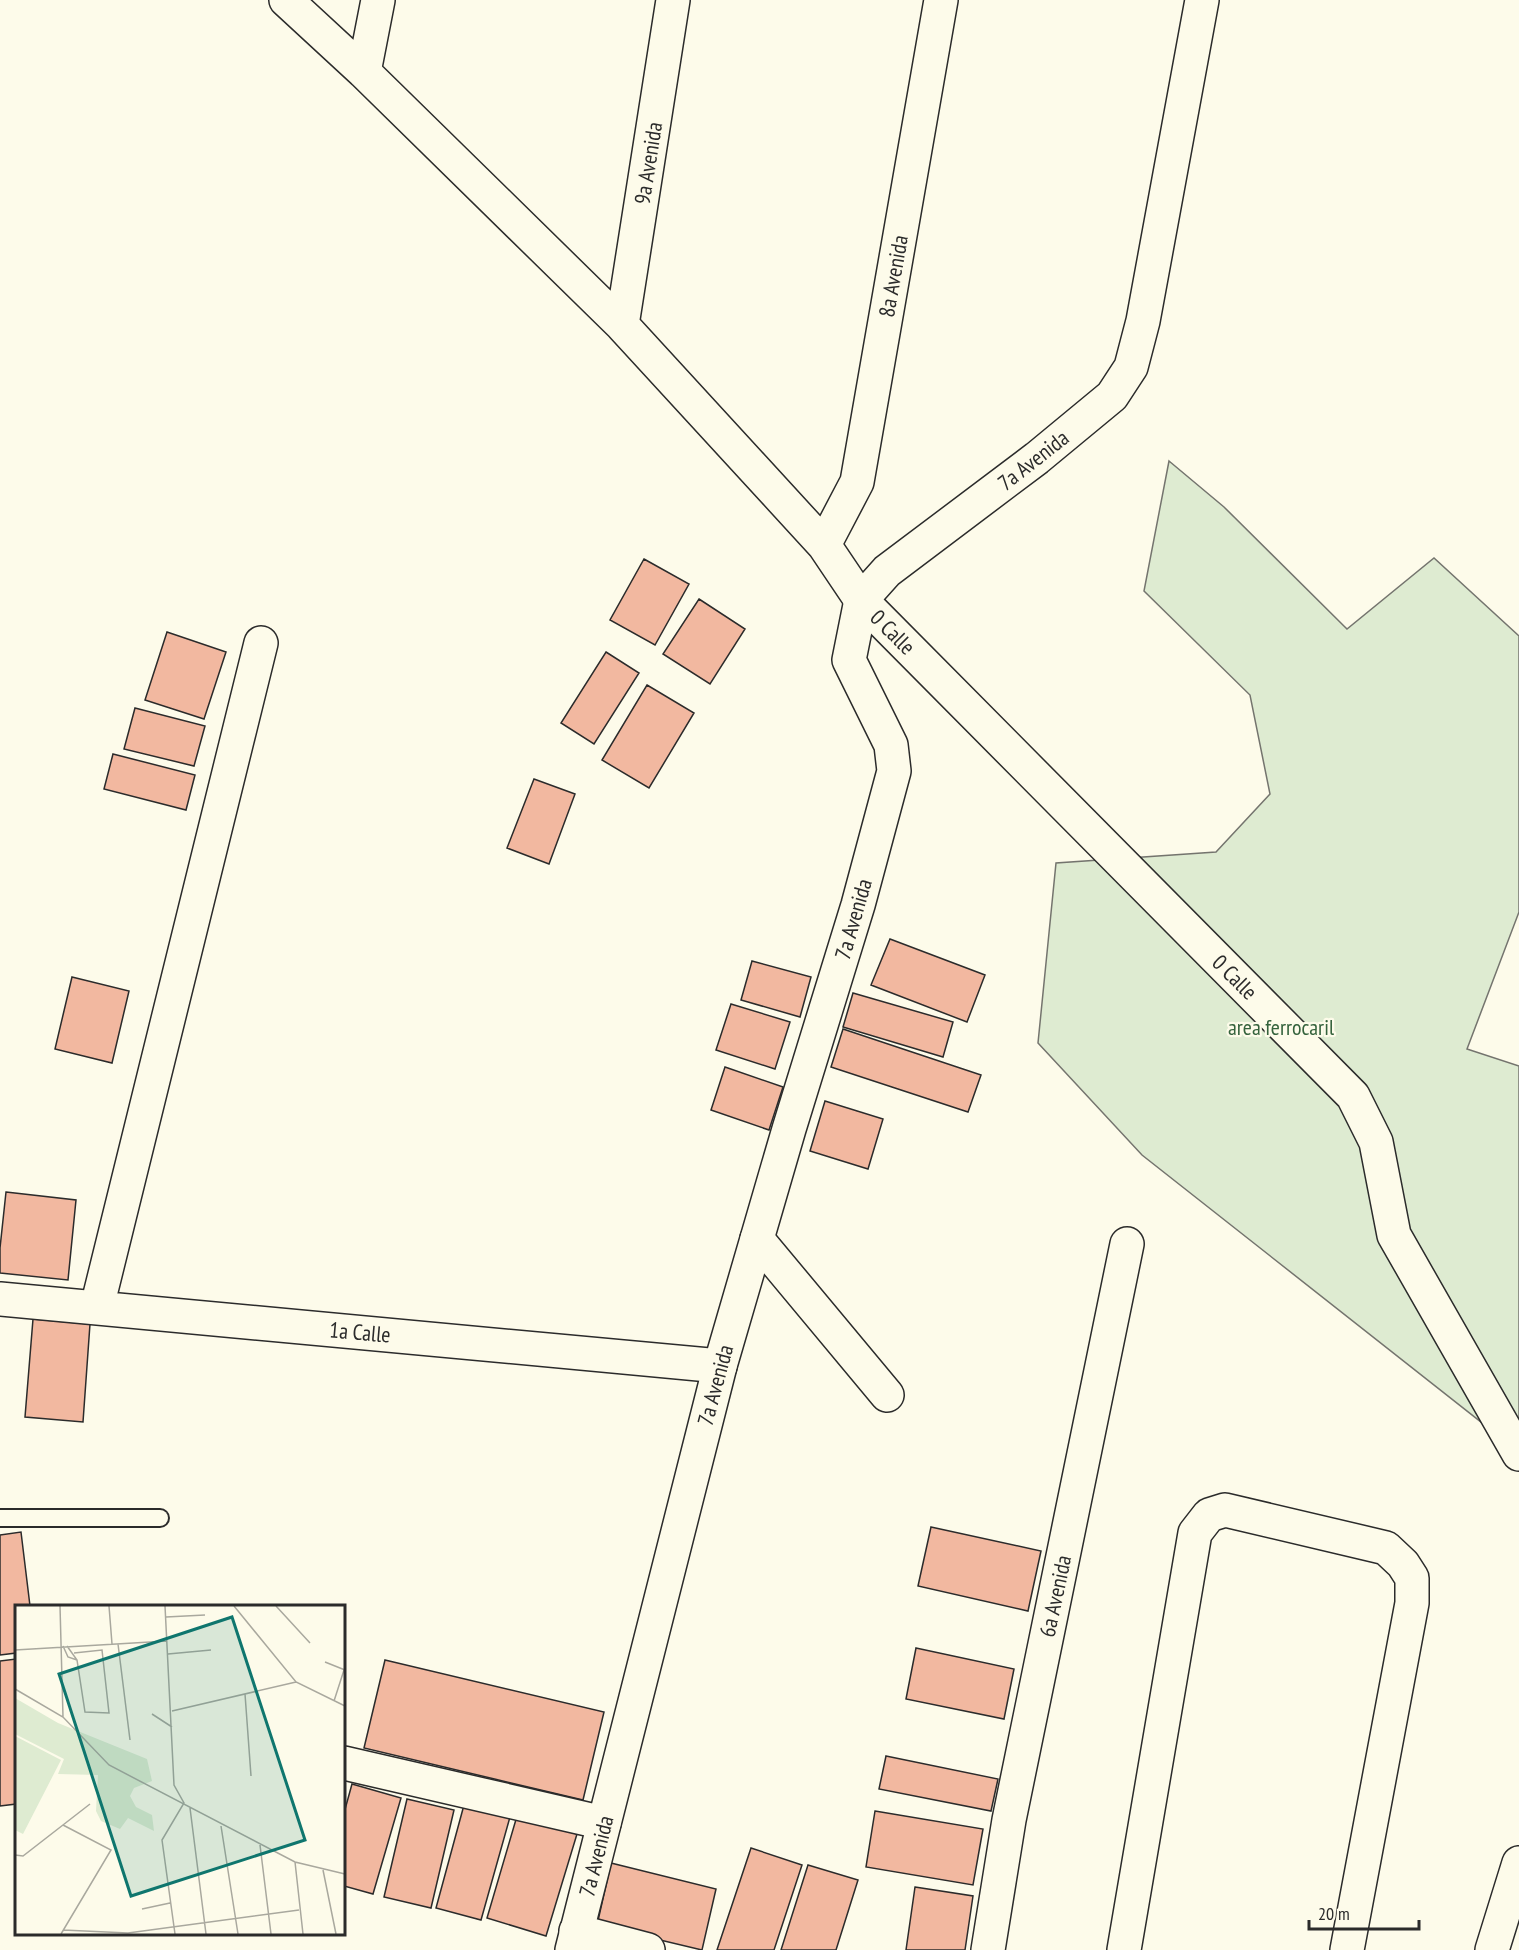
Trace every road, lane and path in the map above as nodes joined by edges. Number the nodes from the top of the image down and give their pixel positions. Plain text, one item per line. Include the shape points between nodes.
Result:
1 (286, 0) edge
2 (378, 0) edge
3 (674, 0) edge
4 (940, 0) edge
5 (1202, 0) edge
6 (364, 72) junction
7 (622, 325) junction
8 (824, 544) junction
9 (861, 600) junction
10 (261, 643) dead end
11 (757, 1239) junction
12 (1127, 1244) dead end
13 (0, 1299) edge
14 (97, 1307) junction
15 (720, 1366) junction
16 (887, 1395) dead end
17 (1519, 1455) edge
18 (0, 1518) edge
19 (160, 1518) dead end
20 (345, 1763) edge
21 (604, 1823) junction
22 (1519, 1863) edge
23 (574, 1941) edge
24 (648, 1950) edge
25 (988, 1950) edge
26 (1124, 1950) edge
27 (1347, 1950) edge
28 (1492, 1950) edge

1 - 6 street, 0 Calle
2 - 6 street
3 - 7 street, 9a Avenida
4 - 8 street, 8a Avenida via 857,482
5 - 9 street, 7a Avenida via 1143,321 1131,367 1112,396 887,571
6 - 7 street, 0 Calle
7 - 8 street, 0 Calle
8 - 9 street, 0 Calle
9 - 11 street, 7a Avenida via 849,660 891,745 894,771 858,906
9 - 17 street, 0 Calle via 1353,1096 1376,1142 1394,1234
10 - 14 street
11 - 15 street, 7a Avenida
11 - 16 street
12 - 25 street, 6a Avenida via 1011,1809
13 - 14 street, 1a Calle
14 - 15 street, 1a Calle
15 - 21 street, 7a Avenida
18 - 19 lane
20 - 21 street
21 - 23 street, 7a Avenida
22 - 28 street
23 - 24 street
26 - 27 street via 1196,1533 1209,1515 1225,1510 1386,1548 1412,1578 1412,1603

